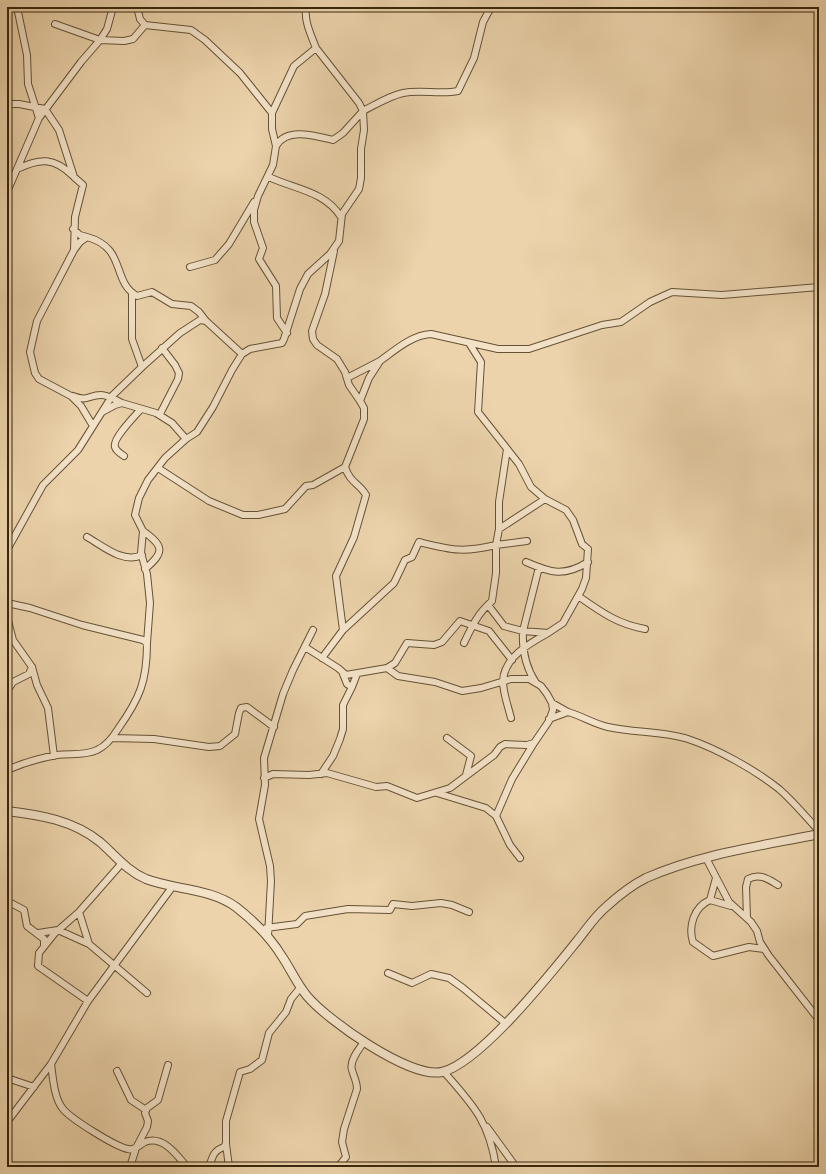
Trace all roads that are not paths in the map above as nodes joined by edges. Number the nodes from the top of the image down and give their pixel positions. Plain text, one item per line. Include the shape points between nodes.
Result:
1 (17, 7) edge
2 (113, 7) edge
3 (137, 7) edge
4 (306, 7) edge
5 (491, 7) edge
6 (55, 24) dead end
7 (145, 25) junction
8 (100, 40) junction
9 (316, 48) junction
10 (7, 104) edge
11 (35, 106) junction
12 (45, 109) junction
13 (363, 112) junction
14 (272, 113) junction
15 (39, 118) junction
16 (276, 146) junction
17 (17, 169) junction
18 (74, 177) junction
19 (269, 177) junction
20 (7, 192) edge
21 (258, 196) junction
22 (341, 217) junction
23 (73, 229) junction
24 (87, 237) junction
25 (334, 248) junction
26 (74, 250) junction
27 (190, 266) dead end
28 (819, 286) edge
29 (132, 294) junction
30 (206, 321) junction
31 (286, 333) junction
32 (469, 343) junction
33 (162, 348) junction
34 (242, 354) junction
35 (380, 361) junction
36 (142, 367) junction
37 (347, 378) junction
38 (71, 396) junction
39 (111, 398) junction
40 (360, 401) junction
41 (122, 403) junction
42 (141, 408) junction
43 (101, 413) junction
44 (160, 414) junction
45 (93, 426) junction
46 (186, 439) junction
47 (507, 449) junction
48 (124, 456) dead end
49 (344, 467) junction
50 (158, 468) junction
51 (545, 499) junction
52 (499, 529) junction
53 (143, 531) junction
54 (87, 537) dead end
55 (527, 541) dead end
56 (496, 545) junction
57 (7, 550) edge
58 (142, 555) junction
59 (526, 562) dead end
60 (588, 562) junction
61 (539, 567) junction
62 (145, 569) junction
63 (578, 596) junction
64 (7, 603) edge
65 (488, 605) junction
66 (7, 617) edge
67 (473, 624) junction
68 (645, 629) dead end
69 (313, 630) dead end
70 (343, 630) junction
71 (523, 631) junction
72 (548, 633) junction
73 (147, 643) junction
74 (464, 643) dead end
75 (305, 647) junction
76 (524, 647) junction
77 (322, 658) junction
78 (512, 660) junction
79 (32, 667) junction
80 (387, 668) junction
81 (342, 674) junction
82 (357, 674) junction
83 (503, 680) junction
84 (537, 684) junction
85 (352, 687) junction
86 (7, 690) edge
87 (552, 703) junction
88 (568, 712) junction
89 (511, 718) dead end
90 (549, 719) junction
91 (274, 727) junction
92 (112, 738) junction
93 (447, 738) dead end
94 (534, 743) junction
95 (54, 756) junction
96 (7, 770) edge
97 (321, 774) junction
98 (466, 776) junction
99 (264, 778) junction
100 (438, 793) junction
101 (7, 811) edge
102 (496, 816) junction
103 (819, 830) edge
104 (819, 834) edge
105 (520, 858) dead end
106 (706, 858) junction
107 (122, 863) junction
108 (716, 878) junction
109 (778, 885) dead end
110 (173, 886) junction
111 (7, 900) edge
112 (710, 900) junction
113 (734, 906) junction
114 (79, 912) junction
115 (469, 912) dead end
116 (747, 918) junction
117 (264, 928) junction
118 (58, 930) junction
119 (38, 933) junction
120 (89, 944) junction
121 (44, 946) junction
122 (764, 949) junction
123 (114, 965) junction
124 (388, 973) dead end
125 (300, 988) junction
126 (147, 993) dead end
127 (88, 1001) junction
128 (819, 1020) edge
129 (505, 1023) junction
130 (364, 1042) junction
131 (51, 1064) junction
132 (168, 1065) dead end
133 (117, 1071) dead end
134 (444, 1072) junction
135 (7, 1078) edge
136 (34, 1087) junction
137 (146, 1110) junction
138 (7, 1122) edge
139 (484, 1123) junction
140 (226, 1144) junction
141 (136, 1148) junction
142 (130, 1167) edge
143 (186, 1167) edge
144 (209, 1167) edge
145 (229, 1167) edge
146 (338, 1167) edge
147 (496, 1167) edge
148 (516, 1167) edge

1 - 11 street via 27,56 28,84
2 - 8 street via 107,29
3 - 7 street via 140,19
4 - 9 street via 305,14
5 - 13 street via 483,22 474,58 458,91 447,94 430,91 402,93
6 - 8 street
7 - 8 street via 133,39
7 - 14 street via 191,30 240,73
8 - 12 street
9 - 13 street via 359,103
9 - 14 street via 294,66
10 - 11 street
11 - 12 street
11 - 15 street
12 - 15 street
12 - 18 street via 59,130
13 - 16 street via 333,140 290,135 280,139
13 - 22 street via 359,189
14 - 16 street
15 - 17 street
16 - 19 street
17 - 18 street via 31,162 47,161 59,164
17 - 20 street
18 - 23 street via 83,185
19 - 21 street
19 - 22 street via 287,186 313,193 336,209
21 - 27 street via 229,244 215,260
21 - 31 street via 254,222 263,248 259,259 276,286 277,318
22 - 25 street via 339,241
23 - 24 street
23 - 26 street
24 - 26 street
24 - 29 street via 112,251
25 - 31 street via 308,274 300,289
25 - 37 street via 325,294 312,331 317,345 337,359
26 - 38 street via 37,321 30,352 35,373 40,379
28 - 32 street via 722,295 672,292 650,302 621,322 602,325 529,349 498,349
29 - 30 street via 137,296 152,292 172,304 191,306
29 - 36 street via 132,339
30 - 33 street via 200,320 180,332
30 - 34 street
31 - 34 street via 282,342 250,349
32 - 35 street via 422,334
32 - 47 street via 481,362 478,412
33 - 36 street
33 - 44 street via 179,373
34 - 46 street via 197,432
35 - 37 street
35 - 40 street via 369,378
36 - 39 street
37 - 40 street
38 - 39 street via 84,400 99,395
38 - 45 street
39 - 41 street
39 - 43 street
40 - 49 street via 364,408 364,419
41 - 42 street
41 - 43 street
42 - 44 street
42 - 48 street via 114,445
43 - 45 street
44 - 46 street
45 - 57 street via 78,450 43,486
46 - 50 street
47 - 51 street via 519,464 531,487
47 - 52 street via 499,502
49 - 50 street via 313,485 306,486 286,509 258,515 243,515 215,504
49 - 70 street via 352,482 366,495 354,537 336,576
50 - 53 street via 148,480 136,507 135,515
51 - 52 street
51 - 60 street via 566,510 573,520 582,544 588,549
52 - 56 street
53 - 58 street
53 - 62 street via 157,541 159,547 157,559
54 - 58 street via 121,557 131,559
55 - 56 street
56 - 65 street via 496,573 492,601
56 - 70 street via 474,550 453,550 419,542 412,557 404,560 394,583
58 - 62 street
59 - 61 street
60 - 61 street via 569,572 559,573
60 - 63 street via 586,578
61 - 71 street
62 - 73 street via 150,603
63 - 68 street via 609,618 628,626
63 - 72 street via 563,623
64 - 73 street
65 - 67 street
65 - 71 street via 504,626
66 - 79 street via 13,640
67 - 74 street
67 - 78 street via 489,631
67 - 80 street via 460,621 442,642 434,645 407,643 395,663
69 - 75 street
70 - 77 street
71 - 72 street
71 - 76 street
72 - 76 street
73 - 92 street via 145,674 138,699
75 - 77 street
75 - 91 street via 283,694
76 - 78 street
76 - 84 street via 527,666
77 - 81 street via 338,668
78 - 83 street
79 - 86 street via 29,674 13,682
79 - 95 street via 48,708
80 - 82 street
80 - 83 street via 398,676 436,682 462,691 481,688
81 - 82 street
81 - 85 street via 347,684
82 - 85 street
83 - 84 street via 529,679
83 - 89 street
84 - 87 street
85 - 97 street via 343,705 343,729 340,739
87 - 88 street
87 - 90 street via 553,710
88 - 90 street
88 - 103 street via 607,727 669,734 716,751 748,768 779,790
90 - 94 street
91 - 92 street via 248,707 241,708 239,712 236,734 220,746 188,745 154,739
91 - 99 street via 264,758
92 - 95 street via 98,750 89,753
93 - 98 street via 471,756
94 - 98 street via 505,744
94 - 102 street via 512,779
95 - 96 street
97 - 99 street via 273,774
97 - 100 street via 332,774 376,787 387,786 417,798
98 - 100 street
99 - 117 street via 259,819 271,881
100 - 102 street via 486,808
101 - 107 street via 73,825 99,842
102 - 105 street via 510,845
104 - 106 street
106 - 108 street
106 - 129 street via 644,879 604,908
107 - 110 street via 147,879
107 - 114 street
108 - 112 street
108 - 113 street
109 - 116 street via 762,876 748,879
110 - 117 street via 223,899
110 - 123 street
111 - 119 street via 24,910 27,926
112 - 113 street
112 - 122 street via 704,903 694,919 690,934 693,942 713,956 749,947
113 - 116 street
114 - 118 street
114 - 120 street
115 - 117 street via 441,903 412,906 393,904 390,910 348,909 304,916 298,924
116 - 122 street via 757,931
117 - 125 street
118 - 119 street
118 - 120 street
118 - 121 street
119 - 121 street via 44,939
120 - 123 street
121 - 127 street via 39,953 38,966
122 - 128 street
123 - 126 street
123 - 127 street
124 - 129 street via 412,983 432,974 449,978
125 - 130 street via 338,1025
125 - 140 street via 291,999 286,1012 269,1033 262,1060 250,1070 240,1072 226,1121
127 - 131 street
129 - 134 street via 484,1046
130 - 134 street via 407,1064
130 - 146 street via 355,1055 351,1069 357,1082 342,1142 346,1157
131 - 136 street
131 - 141 street via 62,1108 120,1147 130,1150
132 - 137 street via 158,1100
133 - 137 street via 131,1100
134 - 139 street via 476,1109
135 - 136 street
136 - 138 street
137 - 141 street via 146,1127
139 - 147 street
139 - 148 street
140 - 144 street via 213,1153
140 - 145 street
141 - 142 street
141 - 143 street via 145,1142 157,1142 173,1149

